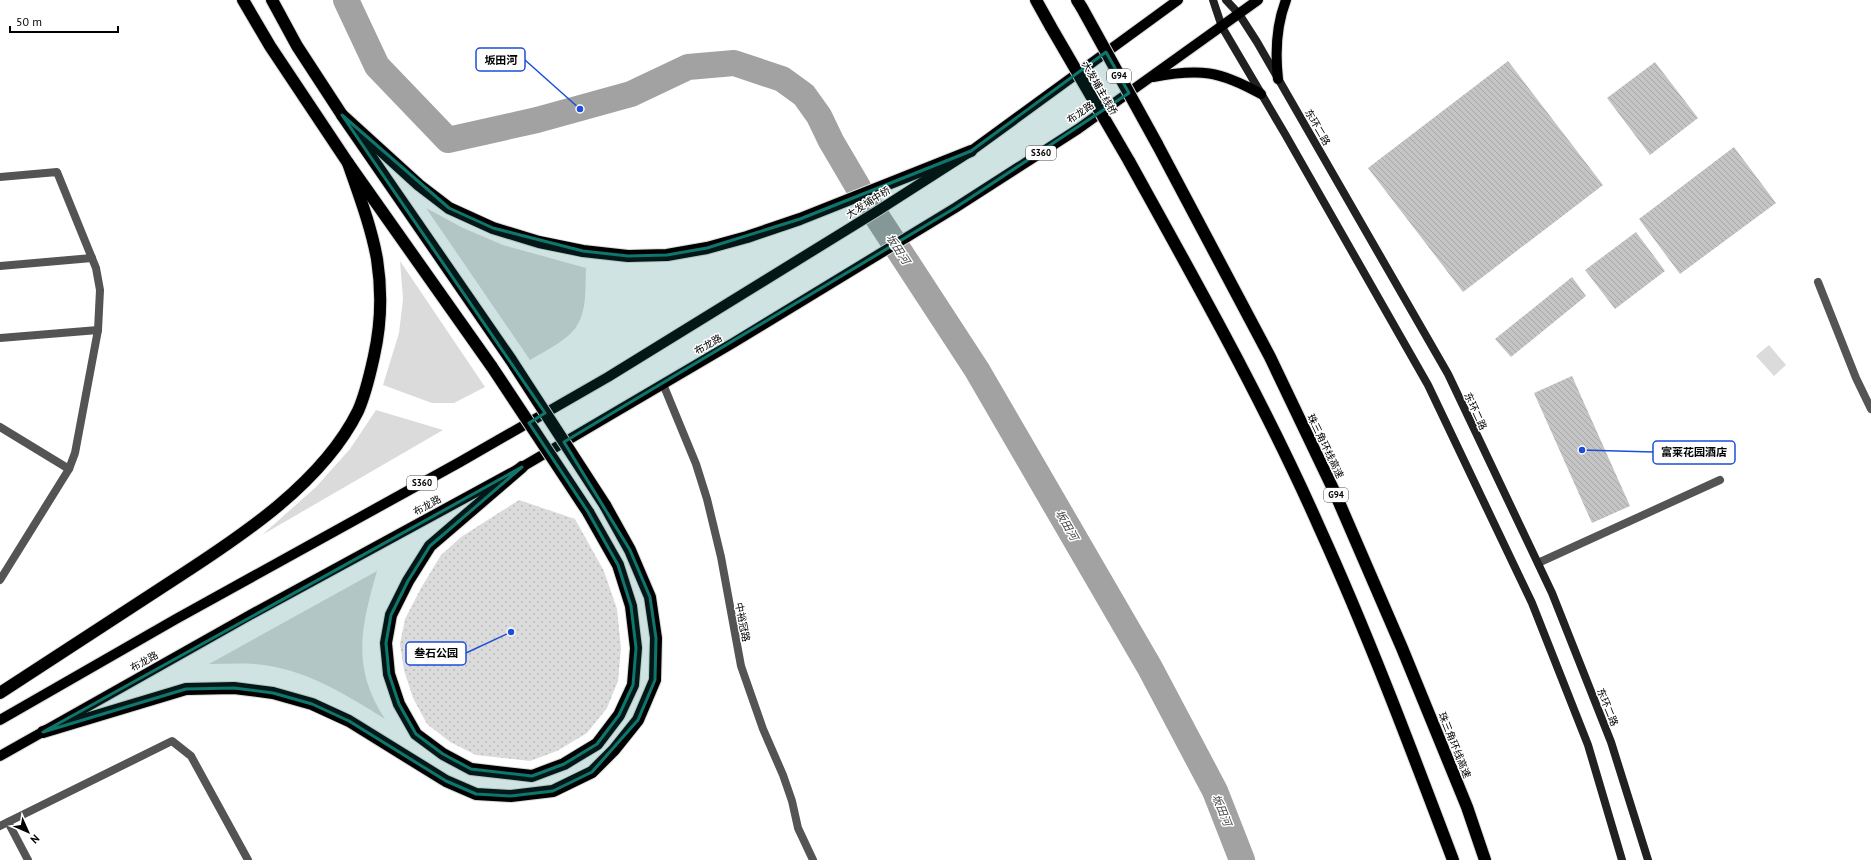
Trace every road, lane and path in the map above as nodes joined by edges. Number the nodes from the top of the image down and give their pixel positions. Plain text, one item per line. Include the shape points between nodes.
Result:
1 (243, 0) edge
2 (272, 0) edge
3 (1036, 0) edge
4 (1178, 0) edge
5 (1213, 0) edge
6 (1226, 0) edge
7 (1258, 0) edge
8 (1286, 0) edge
9 (1079, 3) edge
10 (1239, 14) junction
11 (1222, 27) junction
12 (1150, 78) junction
13 (1278, 79) junction
14 (1261, 94) junction
15 (342, 115) junction
16 (971, 151) junction
17 (348, 163) junction
18 (0, 177) edge
19 (838, 235) joint
20 (92, 258) junction
21 (0, 266) edge
22 (1818, 282) dead end
23 (98, 330) junction
24 (0, 338) edge
25 (663, 384) junction
26 (1871, 409) edge
27 (0, 427) edge
28 (522, 467) junction
29 (69, 469) junction
30 (1720, 480) dead end
31 (1538, 563) junction
32 (0, 580) edge
33 (0, 692) edge
34 (0, 720) edge
35 (43, 732) junction
36 (0, 756) edge
37 (8, 822) junction
38 (0, 826) edge
39 (28, 860) edge
40 (248, 860) edge
41 (813, 860) edge
42 (1453, 860) edge
43 (1485, 860) edge
44 (1622, 860) edge
45 (1648, 860) edge

1 - 17 highway via 270,46
2 - 15 highway via 297,46
3 - 42 highway, 大发埔主线桥 / G94, bridge via 1129,161 1242,366 1320,529 1397,713
4 - 16 main road, S360
5 - 11 main road
6 - 10 main road, 东环二路
7 - 10 main road, 布龙路 / S360
8 - 13 main road via 1277,32
9 - 43 highway, 珠三角环线高速 / G94, bridge via 1270,357 1335,493 1461,792
10 - 11 main road, 布龙路 / S360
10 - 13 main road, 东环二路
11 - 12 main road, 布龙路 / S360
11 - 14 main road
12 - 14 main road via 1194,71 1216,73 1238,81
12 - 25 main road, 布龙路 / S360 via 1078,129 930,224
13 - 31 main road, 东环二路 via 1448,374
14 - 44 main road via 1428,385 1532,603 1588,745
15 - 16 highway via 419,185 449,208 493,228 539,242 583,251 628,256 667,255 747,237 800,219
15 - 35 highway, bridge via 511,360 605,505 630,550 650,597 656,638 655,680 638,720 592,772 554,791 512,796 476,794 446,781 349,721 312,704 273,692 234,688 186,689
16 - 19 main road, 大发埔中桥 / S360
17 - 28 highway, bridge via 492,367 588,512 618,565 631,606 636,648 633,685 619,715 597,744 564,764 532,776 471,769 443,754 416,734 399,704 389,674 386,643 391,615 430,546
17 - 33 highway via 367,217 377,260 380,297 378,336 369,379 358,410 340,440 279,506 233,541
18 - 20 street via 57,172
19 - 34 main road, 布龙路 / S360 via 608,377
20 - 21 street
20 - 23 street via 100,290
22 - 26 street
23 - 24 street
23 - 29 street via 75,453
25 - 28 main road, 布龙路 / S360
25 - 41 street, 中裕冠路 via 696,464 707,499 721,557 741,666 763,729 783,775 798,828
27 - 29 street
28 - 35 main road, 布龙路 / S360 via 250,615
29 - 32 street
30 - 31 street
31 - 45 main road, 东环二路 via 1611,742
35 - 36 main road, 布龙路 / S360
37 - 38 street
37 - 39 street
37 - 40 street via 172,741 191,756

